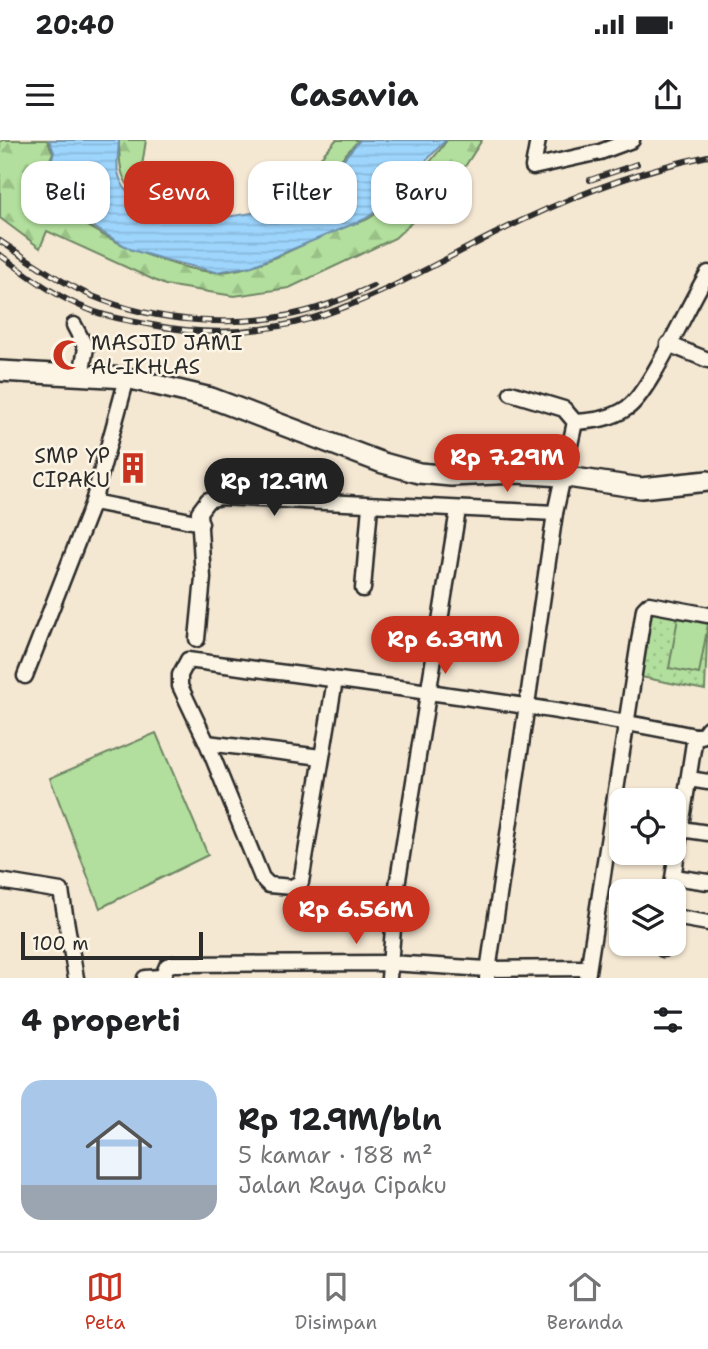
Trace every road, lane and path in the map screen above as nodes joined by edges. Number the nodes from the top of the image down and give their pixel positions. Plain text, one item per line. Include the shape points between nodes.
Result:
1 (538, 140) edge
2 (632, 140) edge
3 (601, 146) edge
4 (708, 273) edge
5 (75, 325) dead end
6 (668, 344) junction
7 (708, 360) edge
8 (0, 371) edge
9 (81, 375) junction
10 (127, 378) junction
11 (511, 393) dead end
12 (575, 422) junction
13 (561, 476) junction
14 (708, 481) edge
15 (93, 502) junction
16 (370, 506) junction
17 (458, 510) junction
18 (555, 513) junction
19 (201, 523) junction
20 (363, 589) dead end
21 (708, 615) edge
22 (197, 639) dead end
23 (25, 677) dead end
24 (335, 680) junction
25 (427, 691) junction
26 (528, 706) junction
27 (628, 723) junction
28 (708, 728) edge
29 (695, 736) junction
30 (207, 743) junction
31 (321, 757) junction
32 (689, 779) junction
33 (708, 782) edge
34 (686, 798) edge
35 (686, 830) edge
36 (708, 833) edge
37 (0, 881) edge
38 (708, 882) edge
39 (686, 883) edge
40 (686, 919) edge
41 (708, 923) edge
42 (390, 971) edge
43 (487, 973) edge
44 (587, 973) edge
45 (76, 978) edge
46 (145, 978) edge
47 (162, 978) edge

1 - 3 street via 533,167
2 - 3 street
4 - 6 street
5 - 9 street via 86,348
6 - 7 street
6 - 12 street via 629,407 598,420
8 - 9 street
9 - 10 street
10 - 13 street via 211,397 419,473
10 - 15 street
11 - 12 street via 564,409
12 - 13 street
13 - 14 street via 641,488
13 - 18 street
15 - 19 street
15 - 23 street
16 - 17 street
16 - 19 street via 215,498 202,504
16 - 20 street
17 - 18 street
17 - 25 street
18 - 26 street
19 - 22 street via 203,578
21 - 27 street via 645,607
24 - 25 street
24 - 30 street via 188,660 180,686
24 - 31 street
25 - 26 street
25 - 42 street via 396,892
26 - 27 street
26 - 43 street
27 - 29 street
27 - 44 street
28 - 29 street via 702,736
29 - 32 street
30 - 31 street
30 - 31 street via 262,878 272,886 292,887 301,882
32 - 33 street
32 - 34 street
35 - 36 street
37 - 45 street via 61,891
38 - 39 street
40 - 41 street
42 - 43 street
42 - 47 street via 173,964
43 - 44 street
46 - 47 street

